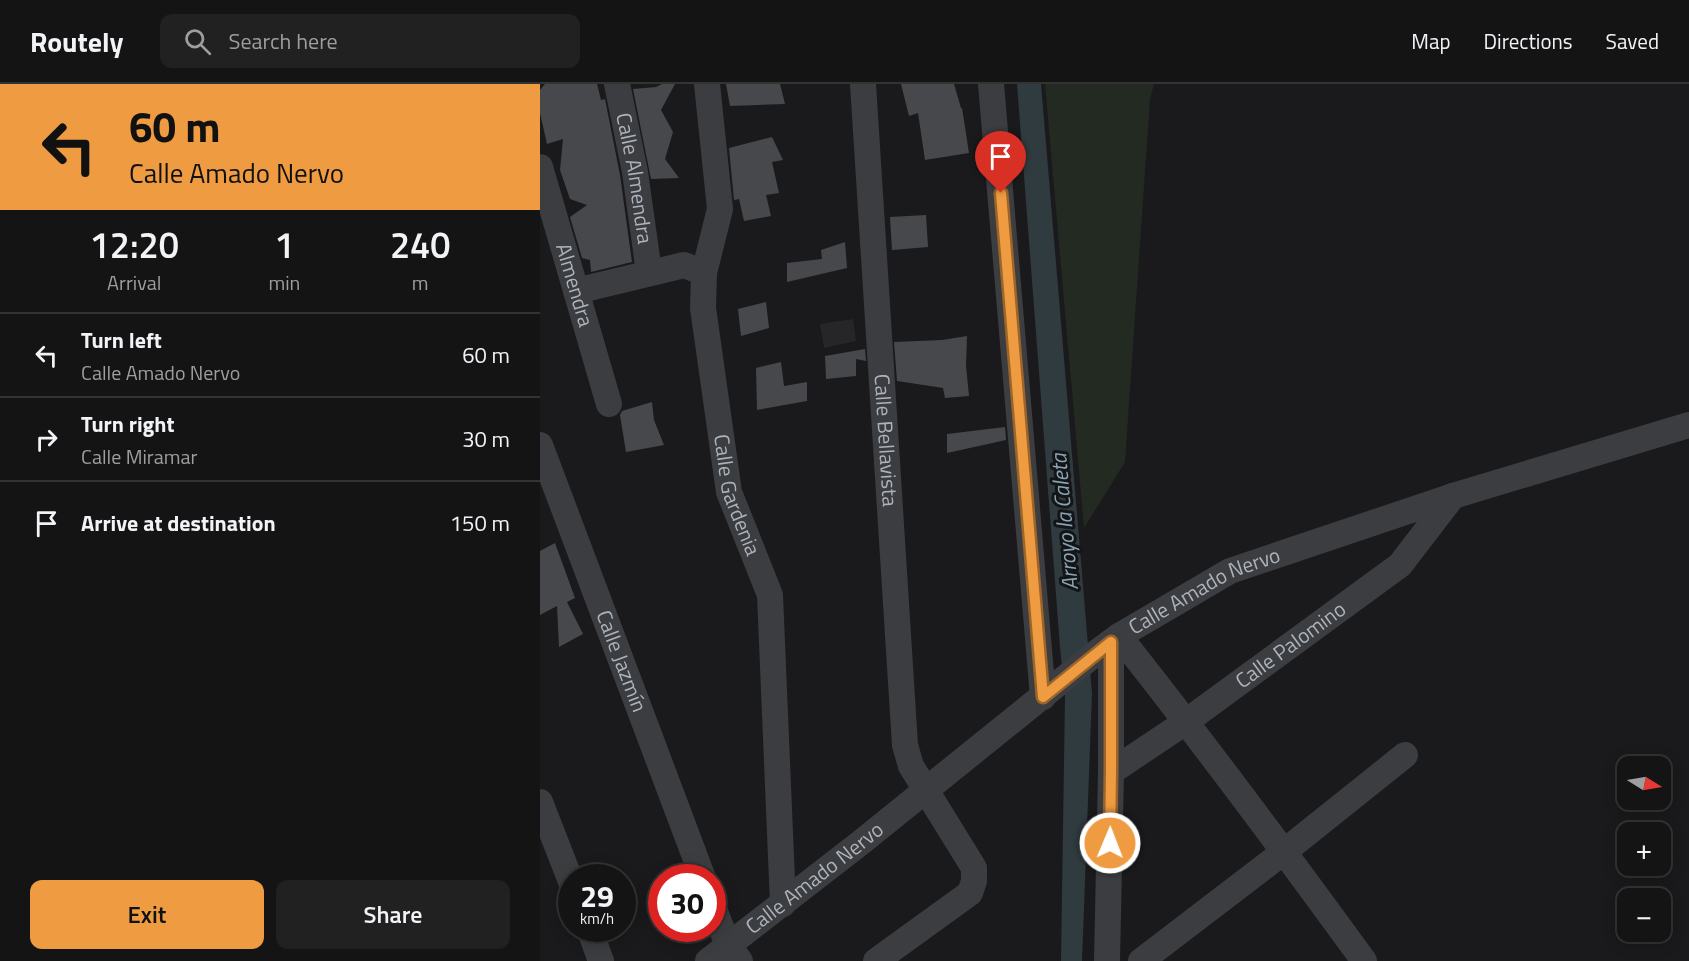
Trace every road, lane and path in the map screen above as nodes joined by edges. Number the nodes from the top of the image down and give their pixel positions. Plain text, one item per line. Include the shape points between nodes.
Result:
1 (617, 84) edge
2 (707, 84) edge
3 (863, 84) edge
4 (991, 84) edge
5 (540, 167) edge
6 (649, 272) junction
7 (704, 273) junction
8 (576, 291) junction
9 (609, 404) dead end
10 (1689, 425) edge
11 (540, 445) edge
12 (1453, 496) junction
13 (1109, 644) junction
14 (1052, 690) junction
15 (1187, 721) junction
16 (1405, 755) dead end
17 (1111, 772) junction
18 (927, 790) junction
19 (540, 802) edge
20 (1285, 851) junction
21 (564, 864) edge
22 (698, 864) edge
23 (783, 904) junction
24 (726, 935) edge
25 (594, 942) edge
26 (734, 953) edge
27 (601, 961) edge
28 (708, 961) edge
29 (876, 961) edge
30 (1107, 961) edge
31 (1141, 961) edge
32 (1364, 961) edge

1 - 6 street, Calle Almendra
2 - 7 street, Calle Gardenia via 720,209
3 - 18 street, Calle Bellavista via 905,745 911,766
4 - 14 street
5 - 8 street, Almendra
6 - 7 street via 684,265
6 - 8 street
7 - 23 street, Calle Gardenia via 703,308 729,492 770,595
8 - 9 street, Almendra
10 - 12 street, Calle Amado Nervo
11 - 22 street, Calle Jazmín
12 - 13 street, Calle Amado Nervo via 1230,571
12 - 15 street, Calle Palomino via 1400,565
13 - 14 street, Calle Amado Nervo
13 - 15 street
13 - 17 street
14 - 18 street, Calle Amado Nervo
15 - 17 street, Calle Palomino
15 - 20 street
16 - 20 street
17 - 30 street
18 - 23 street, Calle Amado Nervo
18 - 29 street, Calle Bellavista via 974,868 974,881 970,893
19 - 21 street
20 - 31 street
20 - 32 street
23 - 26 street, Calle Amado Nervo
24 - 26 street
25 - 27 street
26 - 28 street, Calle Amado Nervo

